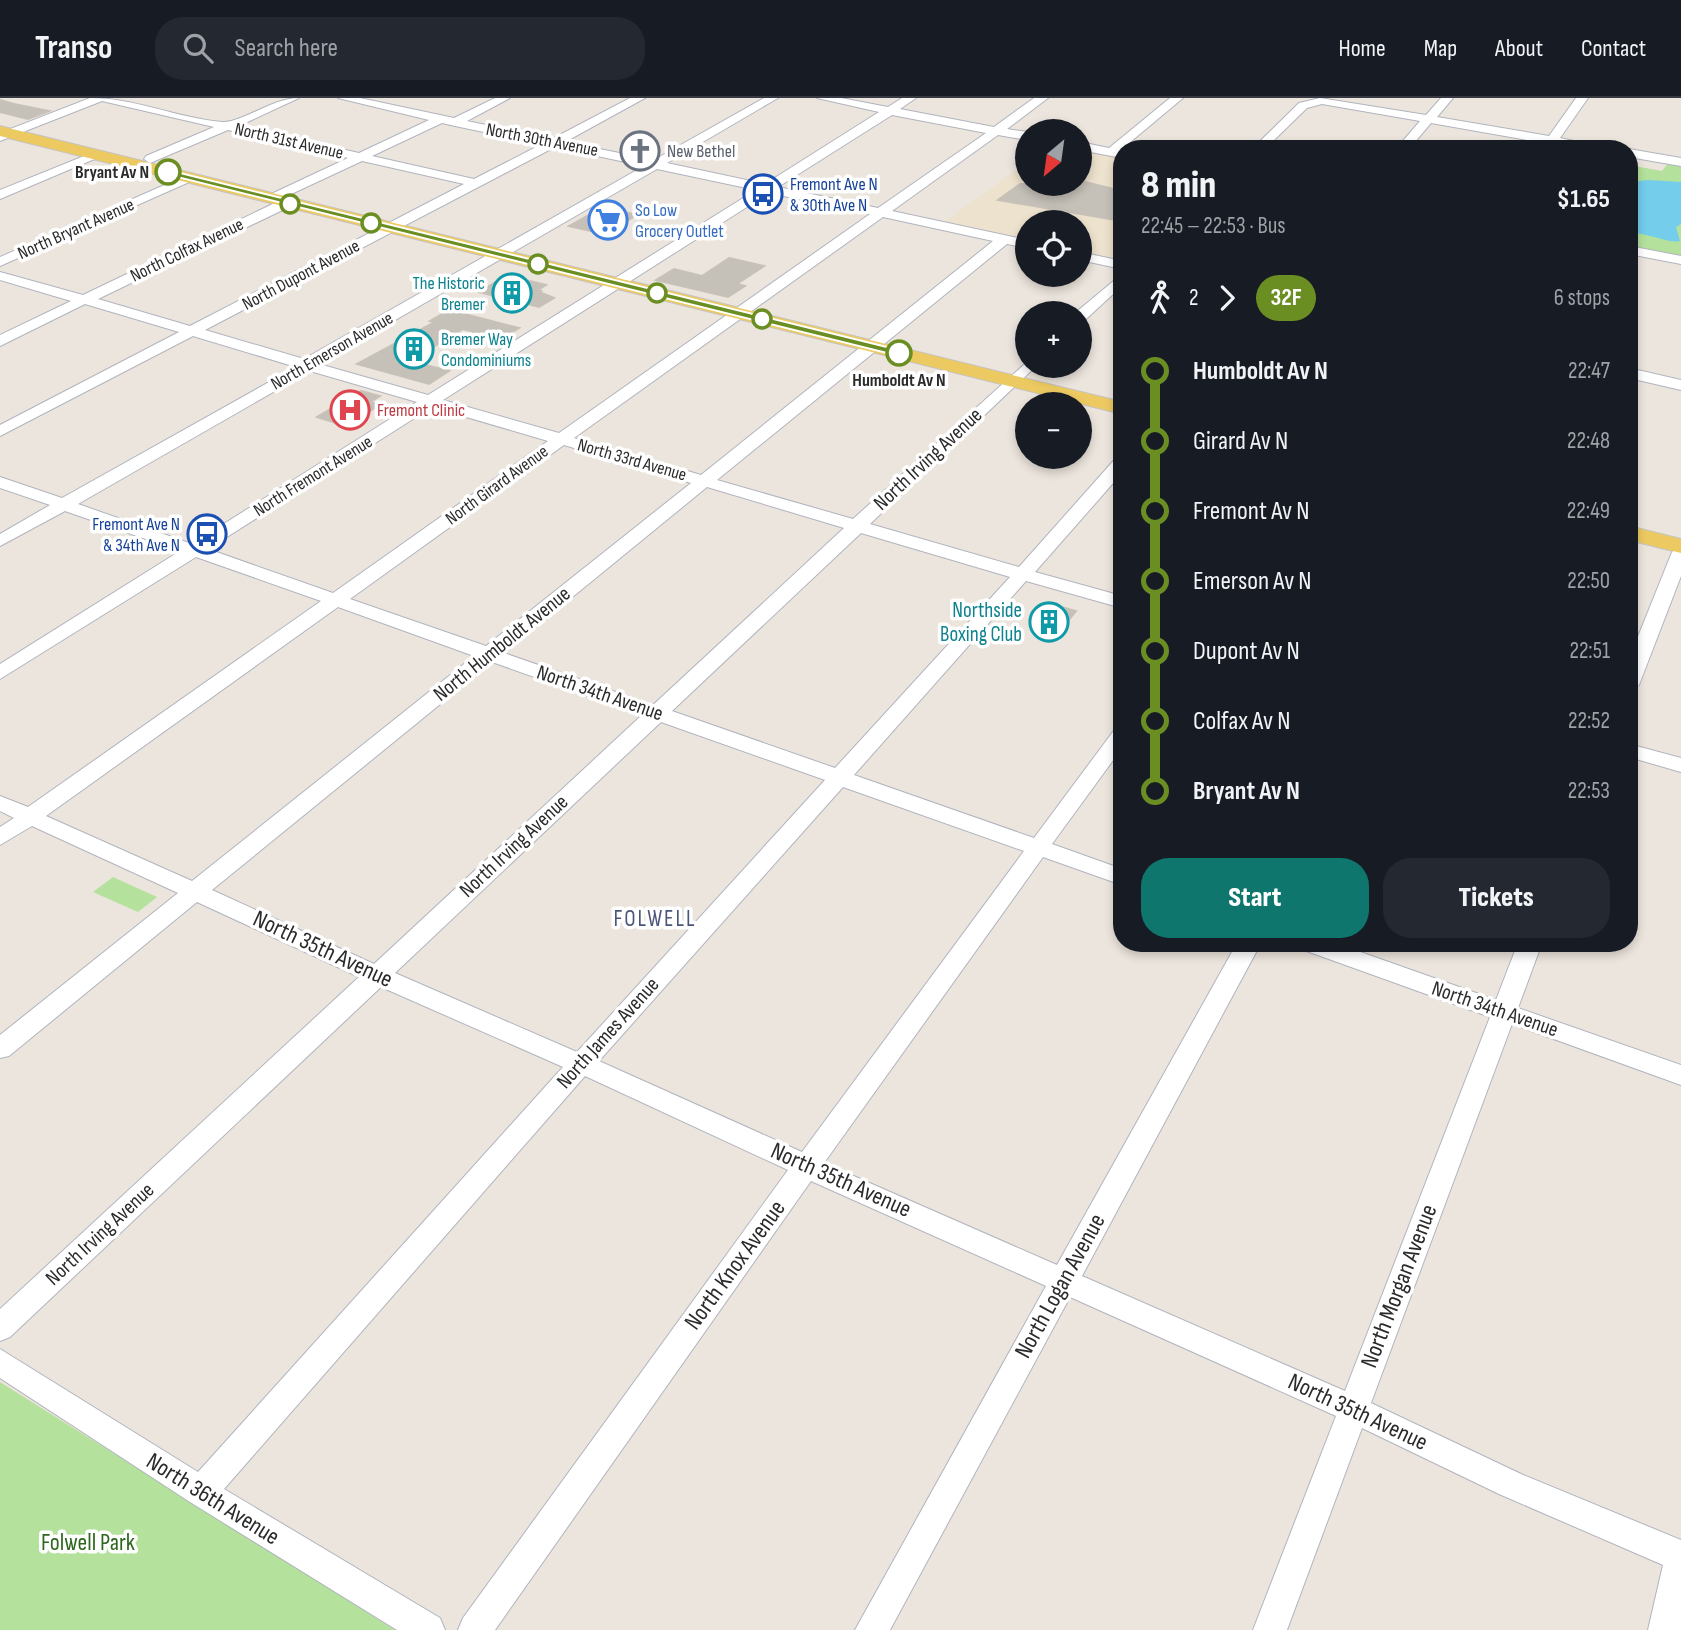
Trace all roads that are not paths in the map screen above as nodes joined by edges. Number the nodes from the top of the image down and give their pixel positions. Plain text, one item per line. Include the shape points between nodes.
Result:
1 (101, 98) edge
2 (293, 98) edge
3 (344, 98) edge
4 (504, 98) edge
5 (639, 98) edge
6 (772, 98) edge
7 (823, 98) edge
8 (910, 98) edge
9 (1042, 98) edge
10 (1177, 98) edge
11 (1447, 98) edge
12 (1582, 98) edge
13 (365, 100) edge
14 (890, 111) junction
15 (440, 119) junction
16 (1428, 119) junction
17 (455, 122) junction
18 (226, 126) junction
19 (7, 130) edge
20 (996, 131) junction
21 (1015, 134) edge
22 (1130, 140) edge
23 (1267, 140) edge
24 (1410, 140) edge
25 (1530, 140) edge
26 (1552, 140) edge
27 (554, 142) junction
28 (1092, 148) edge
29 (1113, 152) edge
30 (99, 155) junction
31 (1638, 155) edge
32 (360, 157) junction
33 (150, 159) junction
34 (1681, 162) edge
35 (659, 164) junction
36 (190, 178) junction
37 (475, 183) junction
38 (766, 187) junction
39 (240, 190) junction
40 (0, 195) edge
41 (279, 201) junction
42 (882, 212) junction
43 (391, 228) junction
44 (1004, 239) junction
45 (1015, 241) edge
46 (1638, 254) edge
47 (502, 255) junction
48 (1092, 259) edge
49 (1681, 260) edge
50 (0, 262) edge
51 (1113, 263) edge
52 (0, 276) edge
53 (617, 283) junction
54 (1113, 286) edge
55 (84, 300) junction
56 (1092, 306) edge
57 (741, 313) junction
58 (192, 331) junction
59 (0, 341) edge
60 (872, 346) junction
61 (307, 364) junction
62 (1015, 372) edge
63 (1638, 375) edge
64 (285, 378) joint
65 (1015, 378) edge
66 (1035, 378) edge
67 (1681, 385) edge
68 (431, 401) junction
69 (1113, 405) edge
70 (0, 431) edge
71 (561, 439) junction
72 (1113, 472) edge
73 (704, 481) junction
74 (0, 482) edge
75 (64, 504) junction
76 (856, 526) junction
77 (1638, 535) edge
78 (0, 541) edge
79 (1681, 545) edge
80 (195, 550) junction
81 (1681, 552) edge
82 (1022, 574) junction
83 (337, 599) junction
84 (1113, 599) edge
85 (490, 654) junction
86 (1638, 662) edge
87 (0, 673) edge
88 (656, 713) junction
89 (1113, 745) edge
90 (1638, 753) edge
91 (1681, 765) edge
92 (838, 777) junction
93 (0, 803) edge
94 (30, 817) junction
95 (0, 838) edge
96 (1038, 848) junction
97 (1113, 874) edge
98 (196, 891) junction
99 (1244, 952) edge
100 (1334, 952) edge
101 (1527, 952) edge
102 (377, 975) junction
103 (1503, 1013) junction
104 (0, 1049) edge
105 (581, 1064) junction
106 (1681, 1075) edge
107 (807, 1165) junction
108 (1063, 1279) junction
109 (0, 1328) edge
110 (0, 1362) edge
111 (1353, 1409) junction
112 (201, 1492) junction
113 (1681, 1557) edge
114 (428, 1630) edge
115 (475, 1630) edge
116 (872, 1630) edge
117 (1270, 1630) edge
118 (1665, 1630) edge

1 - 18 street, North 31st Avenue
1 - 19 street
2 - 18 street
3 - 13 street, North 30th Avenue
4 - 17 street
5 - 27 street, North Dupont Avenue
6 - 35 street, North Emerson Avenue
7 - 14 street
8 - 14 street, North Fremont Avenue
9 - 20 street, North Girard Avenue
10 - 22 street
11 - 16 street
12 - 26 street
13 - 15 street, North 30th Avenue
14 - 20 street
14 - 38 street, North Fremont Avenue
15 - 17 street, North 30th Avenue
15 - 32 street, North Colfax Avenue
16 - 23 street via 1314,102 1303,105
16 - 24 street
16 - 25 street
17 - 27 street, North 30th Avenue
18 - 32 street, North 31st Avenue
18 - 33 street
19 - 30 main road
19 - 33 main road
20 - 21 street
20 - 42 street, North Girard Avenue
27 - 35 street, North 30th Avenue
27 - 37 street, North Dupont Avenue
28 - 29 street
30 - 36 main road
30 - 40 street
31 - 34 street
32 - 37 street, North 31st Avenue
32 - 41 street, North Colfax Avenue
33 - 39 main road
35 - 38 street, North 30th Avenue
35 - 47 street, North Emerson Avenue
36 - 39 main road
36 - 50 street, North Bryant Avenue
37 - 43 street, North Dupont Avenue
38 - 42 street, North 30th Avenue
38 - 53 street, North Fremont Avenue
39 - 41 main road
41 - 43 main road
41 - 55 street, North Colfax Avenue
42 - 44 street, North 30th Avenue
42 - 57 street, North Girard Avenue
43 - 47 main road
43 - 58 street, North Dupont Avenue
44 - 45 street, North 30th Avenue
44 - 60 street, North Humboldt Avenue
46 - 49 street
47 - 53 main road
47 - 61 street, North Emerson Avenue
48 - 51 street
52 - 55 street, North 33rd Avenue
53 - 57 main road
53 - 68 street, North Fremont Avenue
54 - 56 street
55 - 58 street, North 33rd Avenue
55 - 59 street, North Colfax Avenue
57 - 60 main road
57 - 71 street, North Girard Avenue
58 - 61 street, North 33rd Avenue
58 - 70 street, North Dupont Avenue
60 - 62 main road
60 - 73 street, North Humboldt Avenue
61 - 64 street, North Emerson Avenue
61 - 68 street, North 33rd Avenue
63 - 67 street
64 - 75 street, North Emerson Avenue
65 - 76 street, North Irving Avenue
66 - 69 main road
68 - 71 street, North 33rd Avenue
68 - 80 street, North Fremont Avenue
71 - 73 street, North 33rd Avenue
71 - 83 street, North Girard Avenue
72 - 82 street, North James Avenue
73 - 76 street, North 33rd Avenue
73 - 85 street, North Humboldt Avenue
74 - 75 street, North 34th Avenue
75 - 78 street, North Emerson Avenue
75 - 80 street, North 34th Avenue
76 - 82 street, North 33rd Avenue
76 - 88 street, North Irving Avenue
77 - 79 main road
80 - 83 street, North 34th Avenue
80 - 87 street, North Fremont Avenue
81 - 86 street
82 - 84 street, North 33rd Avenue
82 - 92 street, North James Avenue
83 - 85 street, North 34th Avenue
83 - 94 street, North Girard Avenue
85 - 88 street, North 34th Avenue
85 - 98 street, North Humboldt Avenue
88 - 92 street, North 34th Avenue
88 - 102 street, North Irving Avenue
89 - 96 street, North Knox Avenue
90 - 91 street
92 - 96 street, North 34th Avenue
92 - 105 street, North James Avenue
93 - 94 street, North 35th Avenue
94 - 95 street, North Girard Avenue
94 - 98 street, North 35th Avenue
96 - 97 street, North 34th Avenue
96 - 107 street, North Knox Avenue
98 - 102 street, North 35th Avenue
98 - 104 street, North Humboldt Avenue
99 - 108 street, North Logan Avenue
100 - 103 street, North 34th Avenue
101 - 103 street, North Morgan Avenue
102 - 105 street, North 35th Avenue
102 - 109 street, North Irving Avenue
103 - 106 street, North 34th Avenue
103 - 111 street, North Morgan Avenue
105 - 107 street, North 35th Avenue
105 - 112 street, North James Avenue
107 - 108 street, North 35th Avenue
107 - 115 street, North Knox Avenue
108 - 111 street, North 35th Avenue
108 - 116 street, North Logan Avenue
110 - 112 street, North 36th Avenue
111 - 113 street, North 35th Avenue via 1510,1484
111 - 117 street, North Morgan Avenue
112 - 114 street, North 36th Avenue
113 - 118 street

